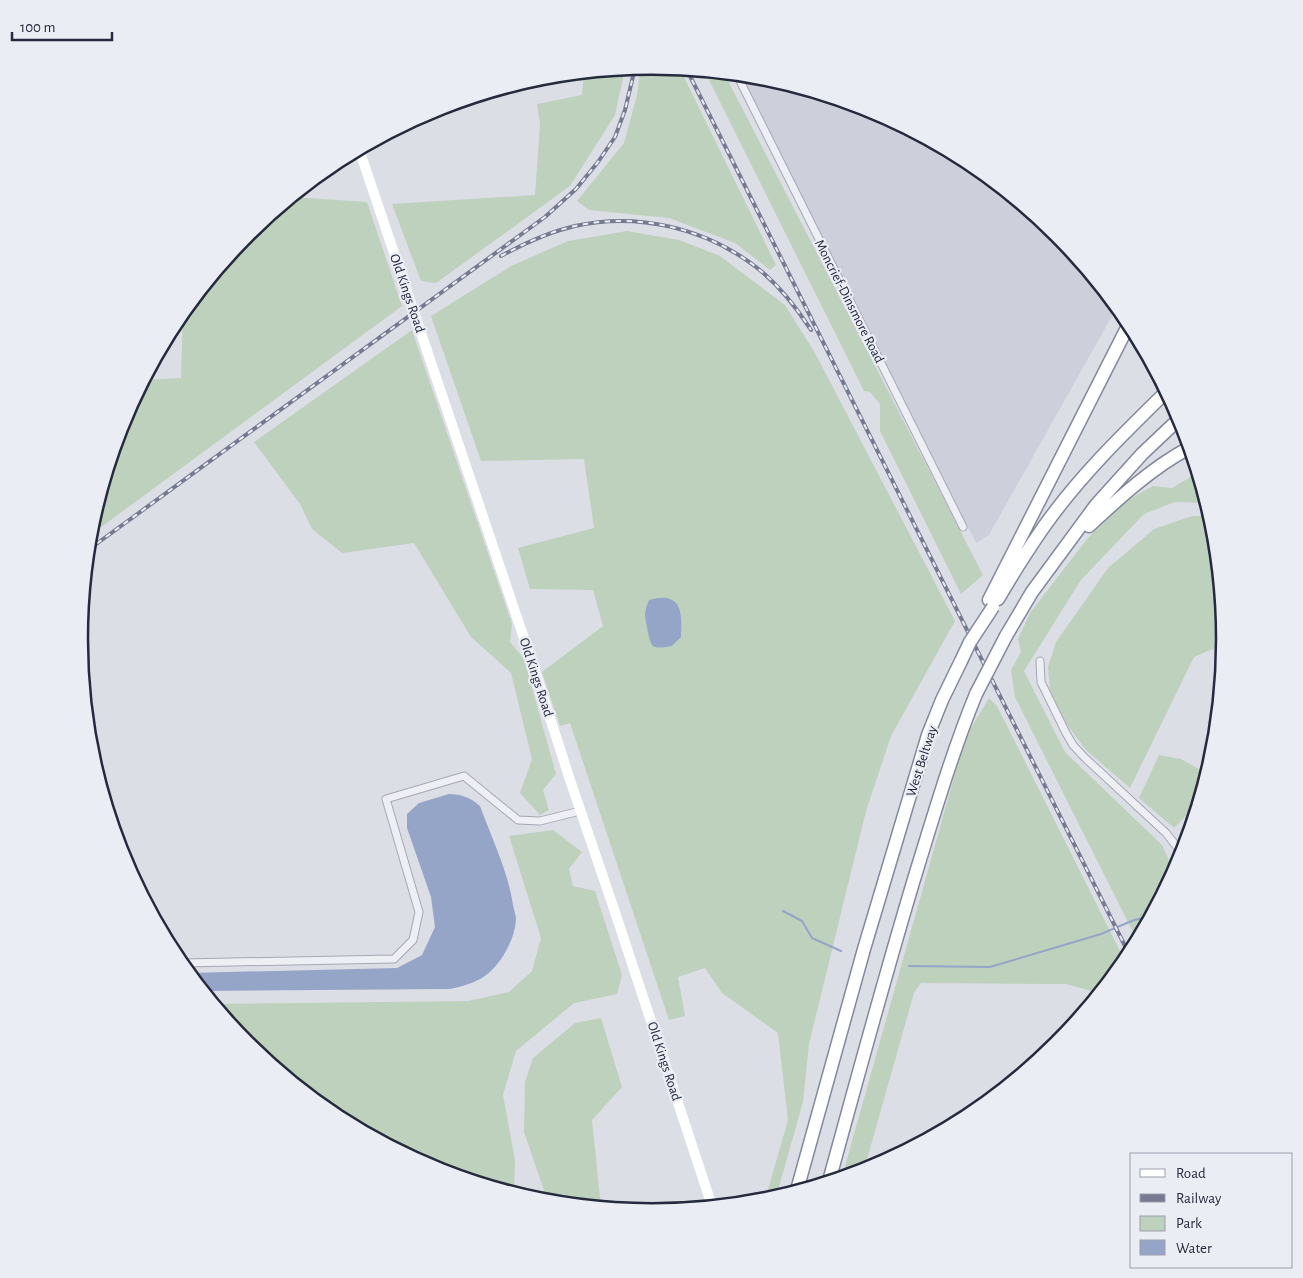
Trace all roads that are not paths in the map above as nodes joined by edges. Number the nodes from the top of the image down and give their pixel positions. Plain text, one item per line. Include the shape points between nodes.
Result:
1 (741, 83) edge
2 (361, 156) edge
3 (1125, 333) edge
4 (1161, 397) edge
5 (1173, 424) edge
6 (1184, 452) edge
7 (963, 527) dead end
8 (1063, 550) junction
9 (991, 604) junction
10 (1040, 661) dead end
11 (580, 812) junction
12 (1176, 846) edge
13 (191, 963) edge
14 (831, 1174) edge
15 (799, 1183) edge
16 (710, 1200) edge

1 - 7 street, Moncrief-Dinsmore Road
2 - 11 street, Old Kings Road
3 - 9 highway
4 - 9 highway, West Beltway via 1069,494
5 - 8 highway, West Beltway via 1096,506
6 - 8 highway via 1146,476
8 - 14 highway, West Beltway, bridge via 1032,592 1006,636 959,734 896,940
9 - 15 highway, West Beltway, bridge via 928,734
10 - 12 street via 1041,682 1074,745
11 - 13 street via 540,821 518,820 464,776 386,799 419,912 413,940 394,959
11 - 16 street, Old Kings Road

